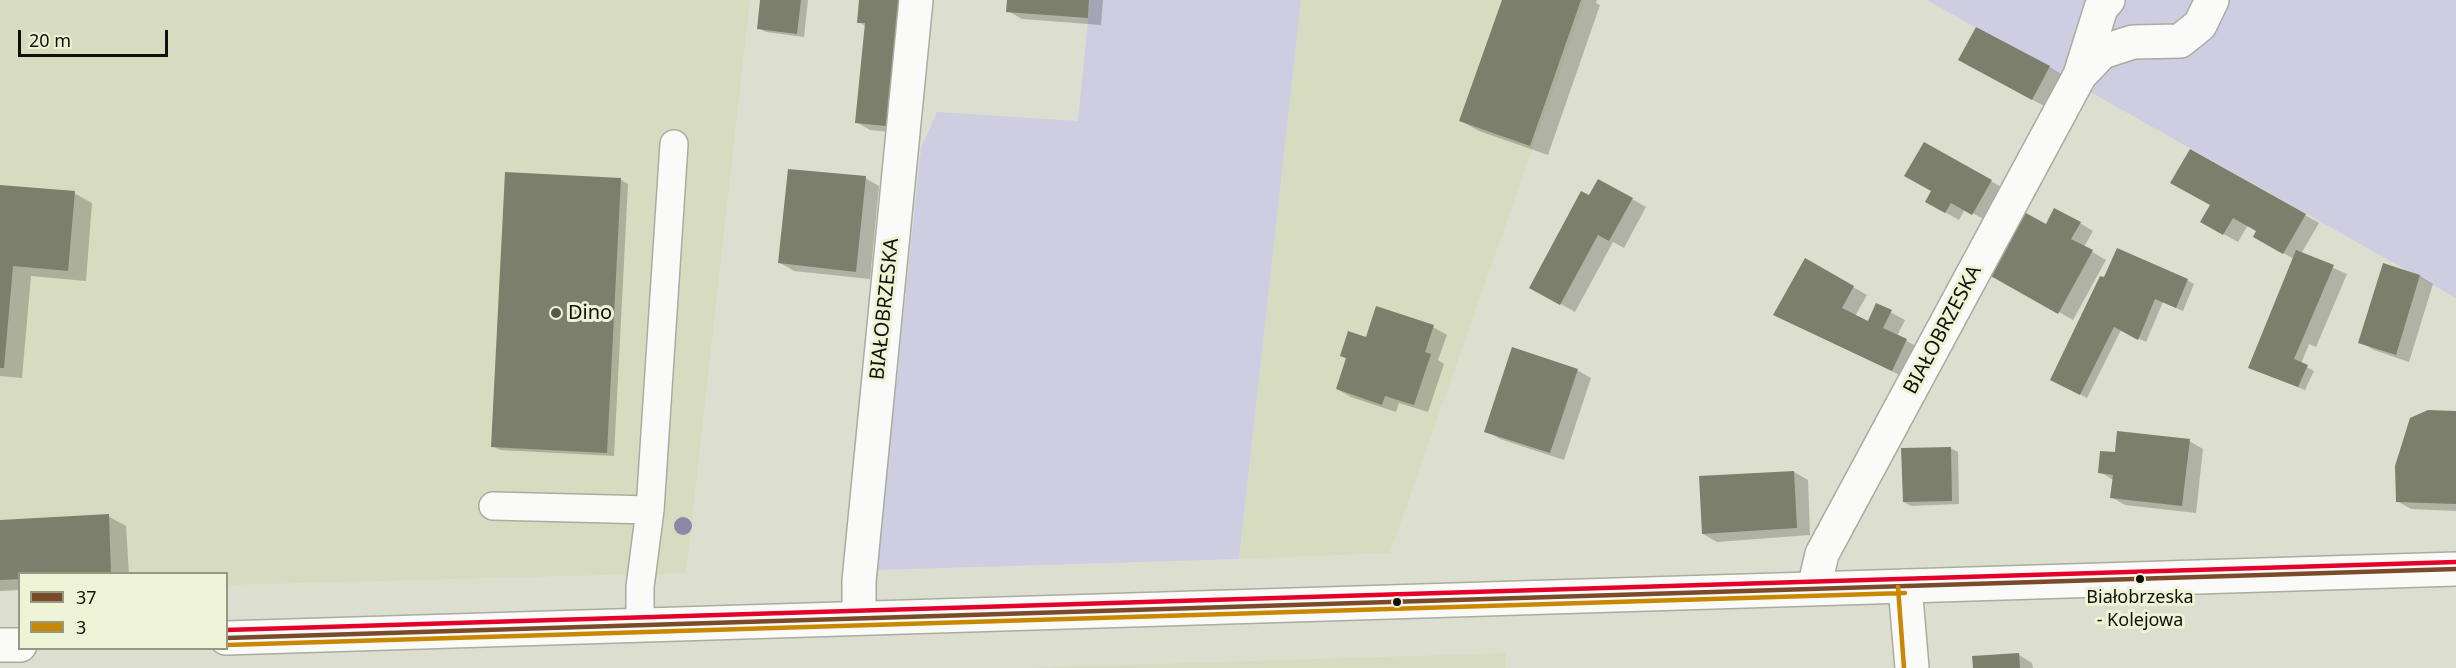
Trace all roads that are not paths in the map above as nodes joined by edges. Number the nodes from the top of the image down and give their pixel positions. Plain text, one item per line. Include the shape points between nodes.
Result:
1 (916, 0) edge
2 (2108, 0) edge
3 (2212, 0) edge
4 (2080, 75) junction
5 (674, 144) dead end
6 (493, 506) dead end
7 (650, 510) junction
8 (2456, 569) edge
9 (1905, 586) junction
10 (1815, 588) junction
11 (859, 618) junction
12 (640, 625) junction
13 (228, 638) edge
14 (0, 645) edge
15 (18, 645) edge
16 (1912, 668) edge

1 - 11 main road, BIAŁOBRZESKA via 859,581
2 - 4 main road, BIAŁOBRZESKA via 2101,8
3 - 4 main road, BIAŁOBRZESKA via 2200,25 2180,41 2133,42 2102,52
4 - 10 main road, BIAŁOBRZESKA via 1822,554
5 - 7 lane
6 - 7 lane
7 - 12 lane via 640,587
8 - 9 main road
9 - 10 main road
9 - 16 main road
10 - 11 main road
11 - 12 main road
12 - 13 main road
14 - 15 main road

